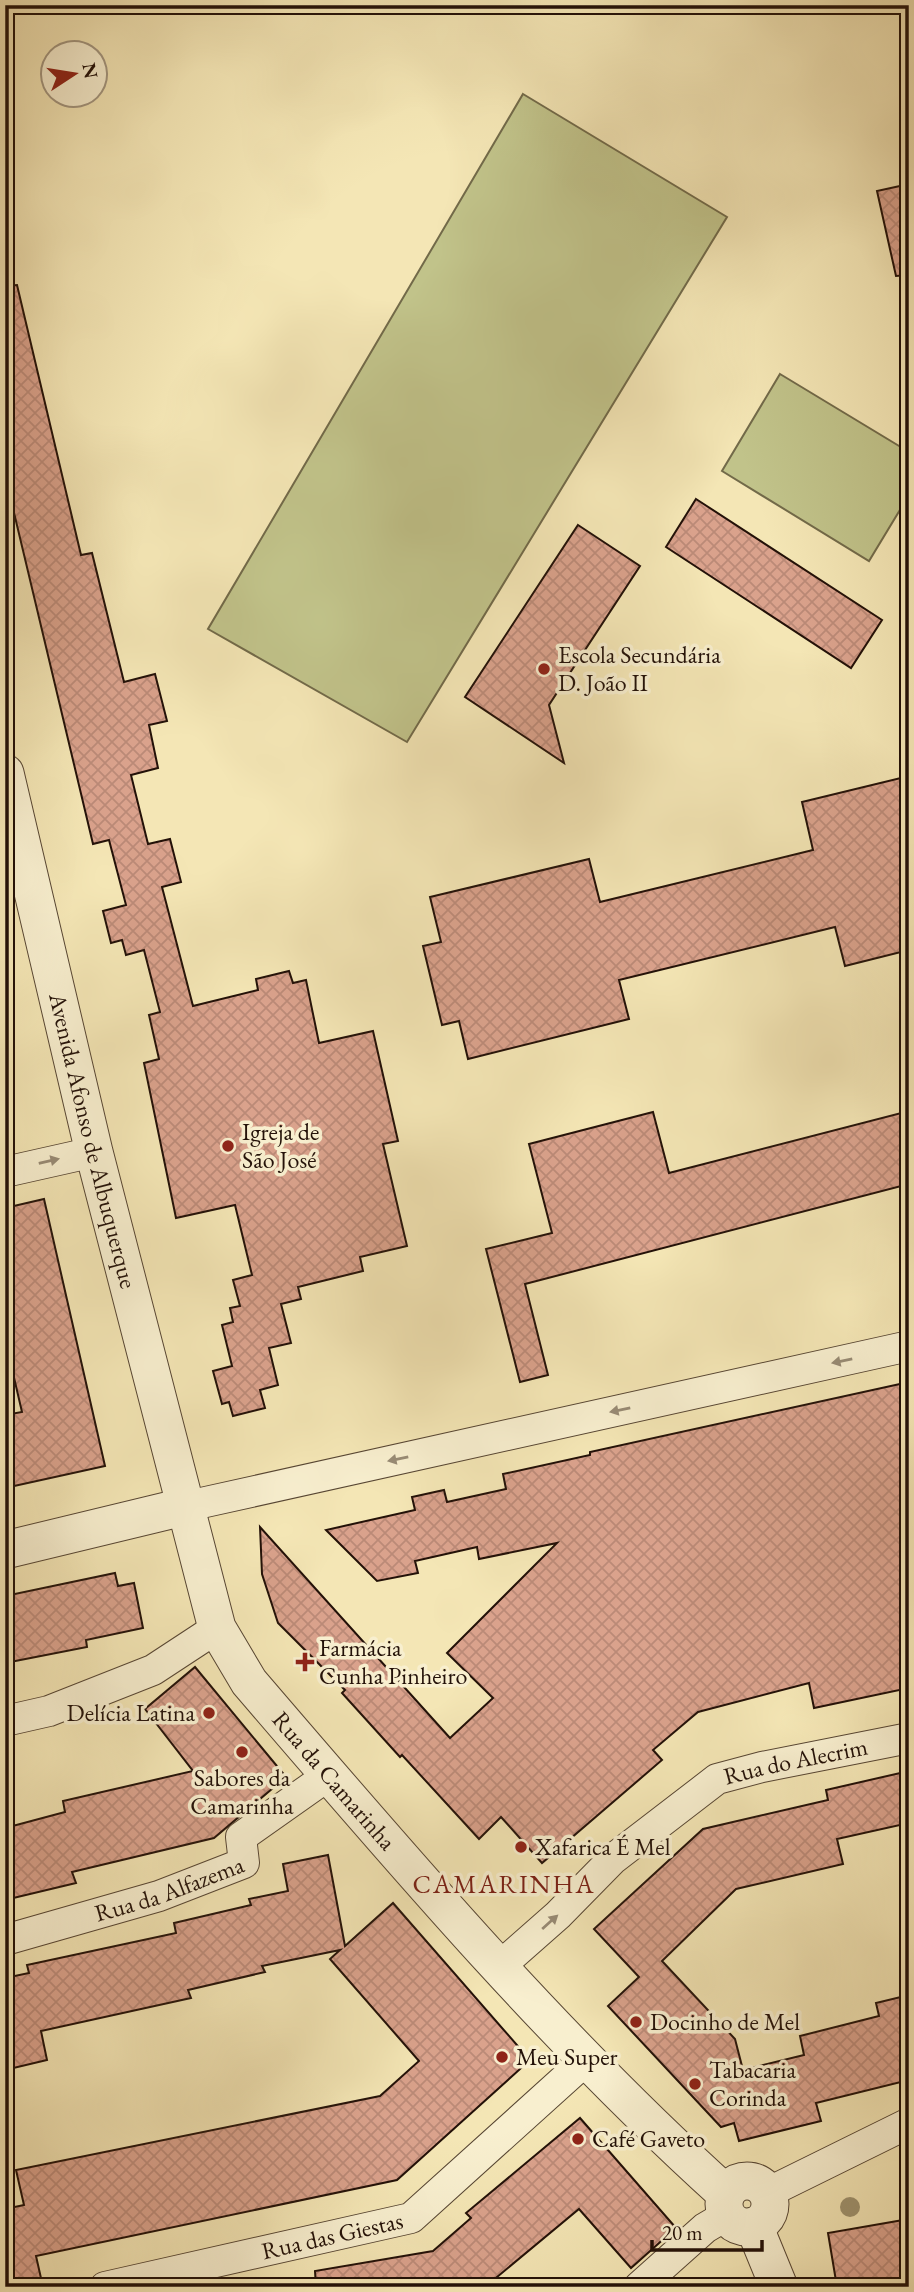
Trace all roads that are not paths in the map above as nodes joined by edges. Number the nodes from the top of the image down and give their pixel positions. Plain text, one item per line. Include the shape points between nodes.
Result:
1 (7, 787) edge
2 (93, 1152) junction
3 (5, 1172) edge
4 (909, 1346) edge
5 (183, 1507) junction
6 (5, 1549) edge
7 (217, 1628) junction
8 (5, 1721) edge
9 (909, 1738) edge
10 (329, 1775) junction
11 (5, 1940) edge
12 (499, 1967) junction
13 (586, 2060) junction
14 (909, 2123) edge
15 (743, 2207) junction
16 (104, 2287) edge
17 (639, 2287) edge
18 (779, 2287) edge

1 - 2 street, Avenida Afonso de Albuquerque
3 -> 2 street
2 - 5 street, Avenida Afonso de Albuquerque
4 -> 5 street
5 - 6 street
5 - 7 street, Rua da Camarinha
7 - 8 street via 153,1670 49,1711
7 - 10 street, Rua da Camarinha via 249,1682
12 -> 9 street, Rua do Alecrim via 613,1859 717,1779
10 - 11 street, Rua da Alfazema via 241,1837 244,1863 159,1896
10 - 12 street, Rua da Camarinha
12 - 13 street, Rua da Camarinha
13 - 15 street, Rua da Camarinha via 635,2112
13 - 16 street, Rua das Giestas via 411,2218
14 - 15 street
15 - 17 street via 705,2228
15 - 18 street

